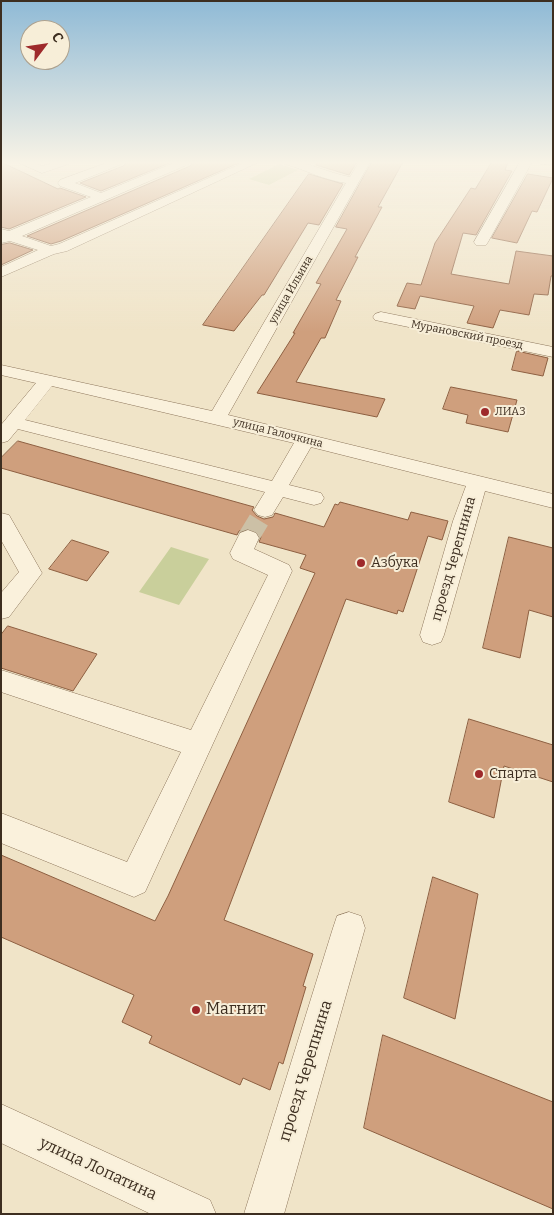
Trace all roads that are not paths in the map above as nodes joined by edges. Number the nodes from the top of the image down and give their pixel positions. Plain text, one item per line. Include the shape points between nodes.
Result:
1 (47, 219) edge
2 (126, 219) edge
3 (331, 219) edge
4 (494, 219) edge
5 (4, 236) edge
6 (481, 242) dead end
7 (50, 250) junction
8 (1, 273) edge
9 (381, 317) dead end
10 (553, 352) edge
11 (1, 370) edge
12 (47, 380) junction
13 (217, 418) junction
14 (8, 430) edge
15 (305, 440) junction
16 (477, 483) junction
17 (275, 490) junction
18 (314, 498) dead end
19 (553, 501) edge
20 (265, 510) tunnel mouth
21 (1, 520) edge
22 (248, 538) tunnel mouth
23 (1, 610) edge
24 (432, 636) dead end
25 (1, 681) edge
26 (199, 745) junction
27 (1, 828) edge
28 (349, 928) dead end
29 (1, 1123) edge
30 (196, 1214) edge
31 (264, 1214) edge

1 - 5 street
2 - 7 street via 62,248
3 - 13 street, улица Ильина
4 - 6 street
5 - 7 street
7 - 8 street
9 - 10 street, Мурановский проезд
11 - 12 street, улица Галочкина
12 - 13 street, улица Галочкина
12 - 14 street
13 - 15 street, улица Галочкина
14 - 17 street
15 - 16 street, улица Галочкина
15 - 17 street
16 - 19 street, улица Галочкина
16 - 24 street, проезд Черепнина
17 - 18 street
17 - 20 street
21 - 23 street via 31,573
22 - 26 street via 241,553 280,572
25 - 26 street
26 - 27 street via 134,881
28 - 31 street, проезд Черепнина
29 - 30 street, улица Лопатина

